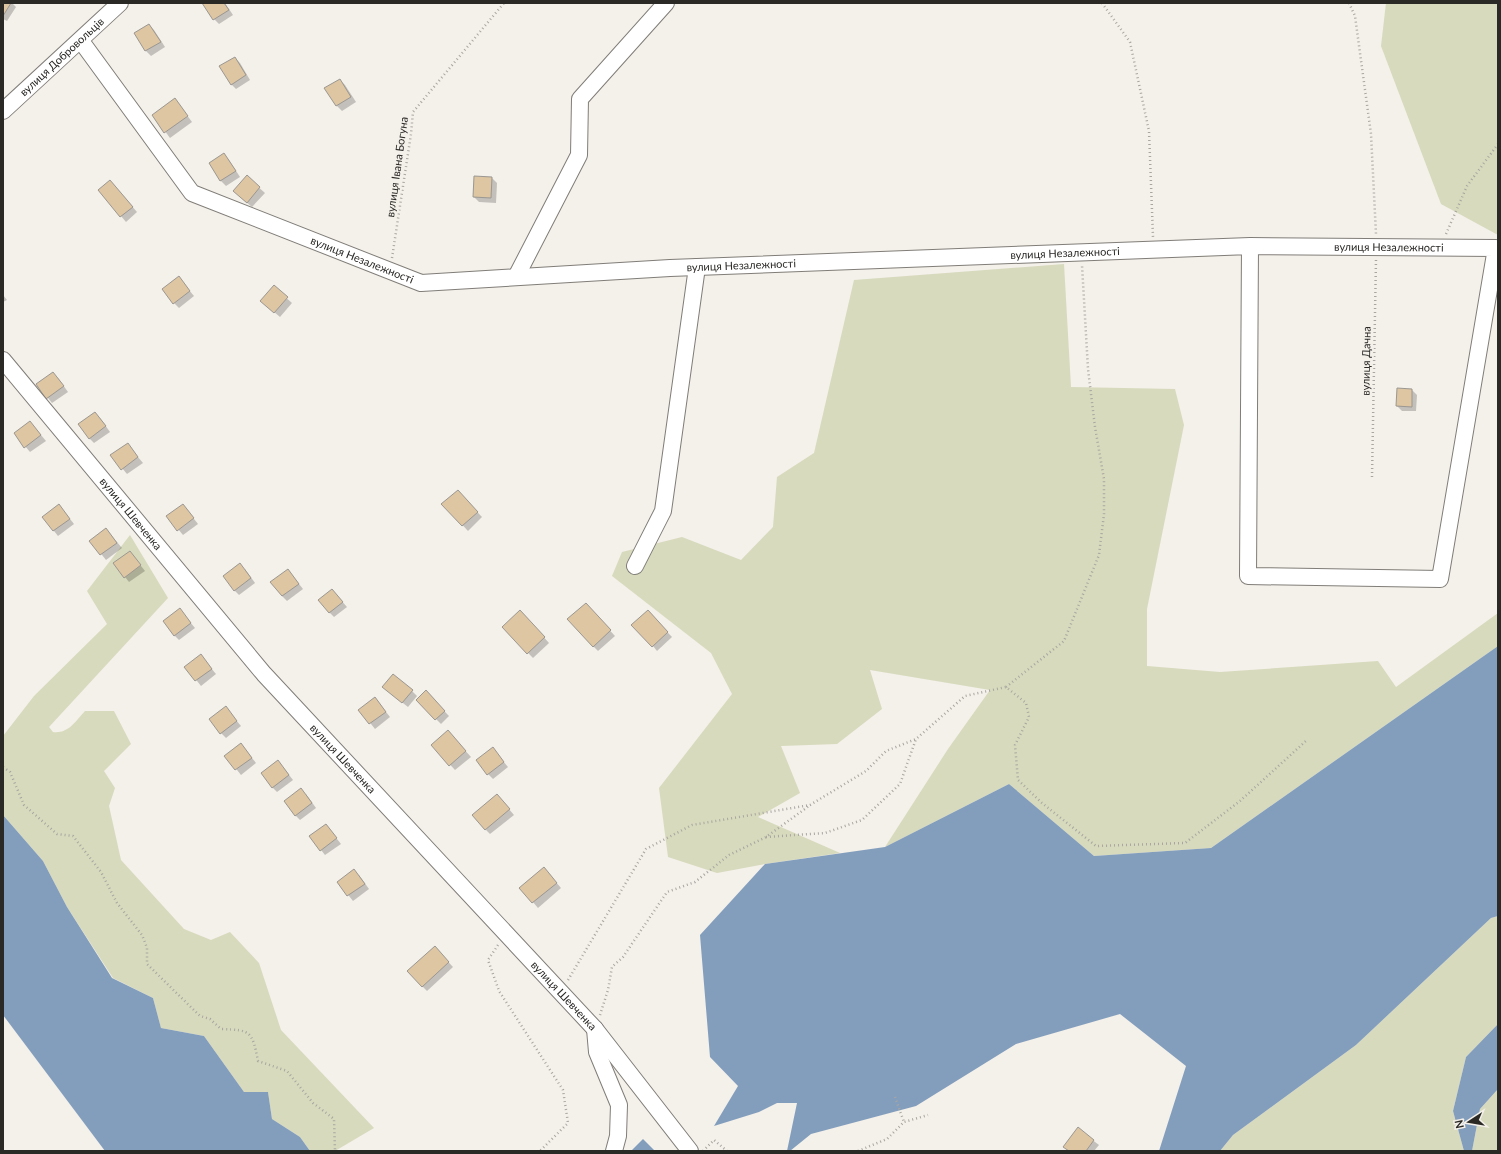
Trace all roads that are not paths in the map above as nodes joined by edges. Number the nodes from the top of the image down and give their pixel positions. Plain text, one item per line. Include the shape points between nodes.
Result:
1 (120, 3) edge
2 (666, 3) edge
3 (81, 40) junction
4 (3, 111) edge
5 (1250, 246) junction
6 (697, 267) junction
7 (516, 277) junction
8 (3, 360) edge
9 (635, 566) dead end
10 (595, 1029) junction
11 (614, 1151) edge
12 (690, 1151) edge

1 - 3 street, вулиця Добровольців
2 - 7 street via 580,99 579,155
3 - 4 street, вулиця Добровольців
3 - 7 street, вулиця Незалежності via 192,193 421,283
5 - 5 street, вулиця Незалежності via 1496,248 1440,579 1248,576
5 - 6 street, вулиця Незалежності
6 - 7 street, вулиця Незалежності
6 - 9 street via 663,511
8 - 10 street, вулиця Шевченка via 264,674
10 - 11 street via 597,1052 619,1105 618,1136
10 - 12 street, вулиця Шевченка

